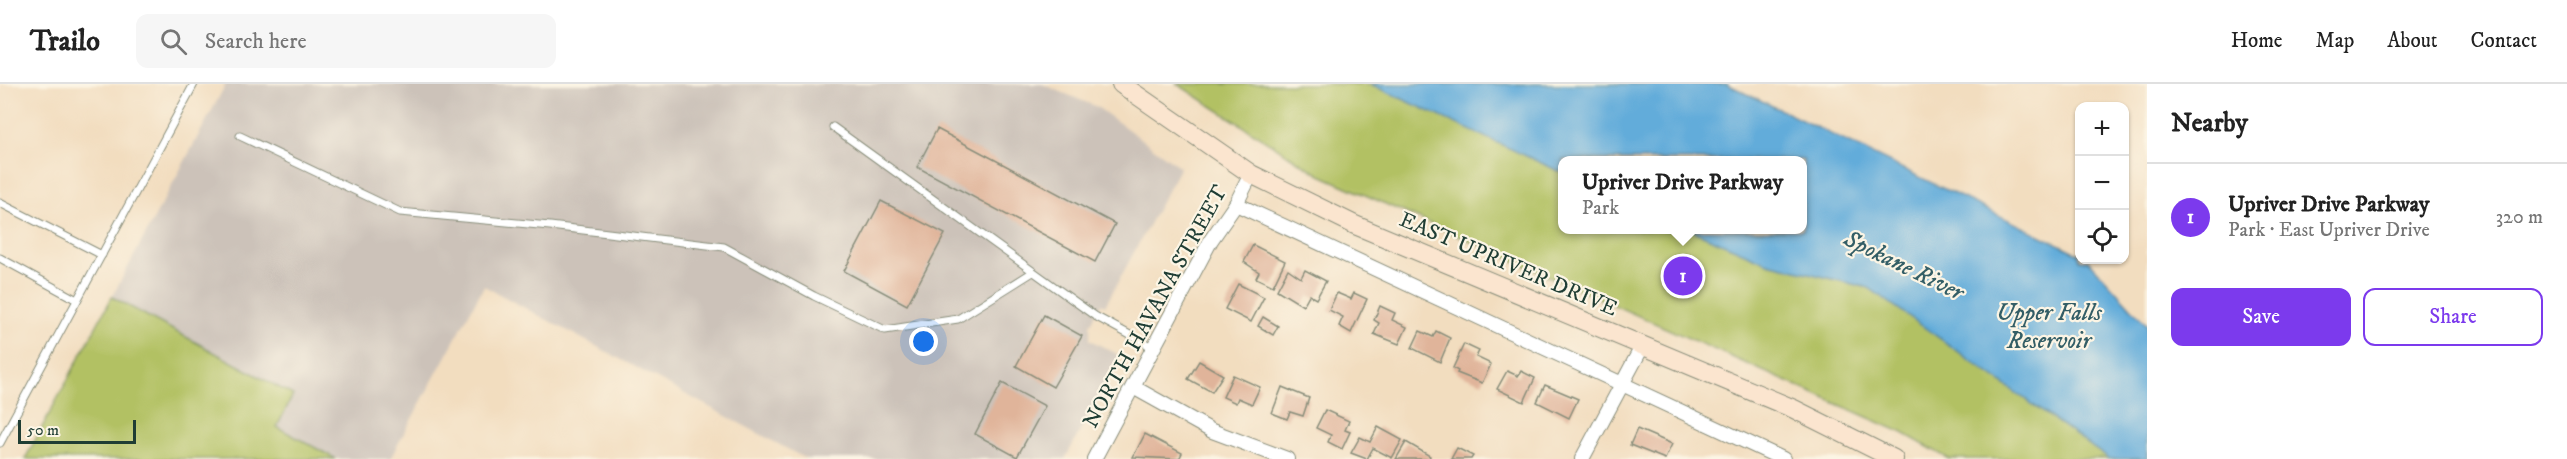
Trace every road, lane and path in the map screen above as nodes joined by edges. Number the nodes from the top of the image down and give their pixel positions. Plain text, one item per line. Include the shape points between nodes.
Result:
1 (194, 84) edge
2 (1120, 84) edge
3 (833, 127) dead end
4 (240, 136) dead end
5 (1251, 174) junction
6 (0, 203) edge
7 (1236, 204) junction
8 (102, 255) junction
9 (0, 258) edge
10 (1033, 272) junction
11 (77, 300) junction
12 (1643, 345) junction
13 (1154, 348) junction
14 (1622, 386) junction
15 (1133, 387) junction
16 (0, 443) edge
17 (1094, 459) edge
18 (1287, 459) edge
19 (1582, 459) edge
20 (1783, 459) edge
21 (1894, 459) edge

1 - 8 lane
2 - 5 street, EAST UPRIVER DRIVE
3 - 10 lane
4 - 10 lane via 400,212 723,247 885,330 958,320
5 - 7 street, NORTH HAVANA STREET
5 - 12 street, EAST UPRIVER DRIVE via 1355,225
6 - 8 lane
7 - 13 street, NORTH HAVANA STREET via 1211,240
7 - 14 street
8 - 11 lane
9 - 11 lane
10 - 13 lane via 1095,316
11 - 16 lane
12 - 14 street
12 - 21 street, EAST UPRIVER DRIVE via 1794,409
13 - 15 street, NORTH HAVANA STREET
14 - 19 street
14 - 20 street
15 - 17 street, NORTH HAVANA STREET
15 - 18 street via 1212,431

